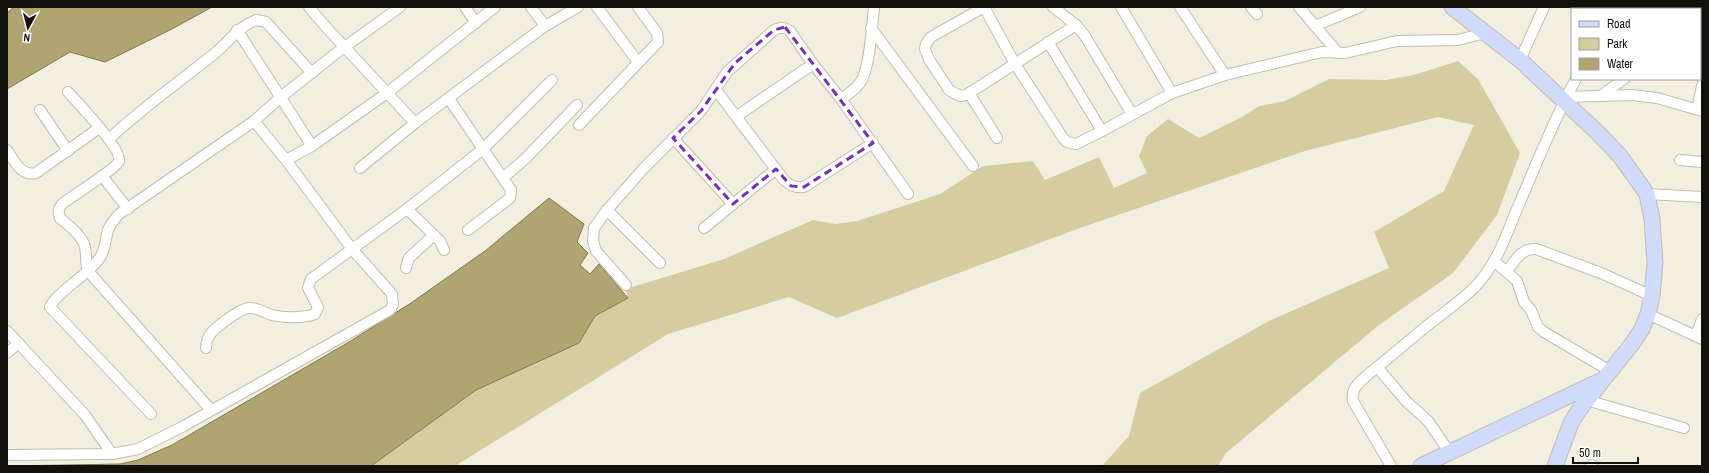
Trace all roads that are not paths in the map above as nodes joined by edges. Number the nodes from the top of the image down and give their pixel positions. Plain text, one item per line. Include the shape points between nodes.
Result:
1 (309, 7) edge
2 (400, 7) edge
3 (465, 7) edge
4 (496, 7) edge
5 (531, 7) edge
6 (578, 7) edge
7 (597, 7) edge
8 (638, 7) edge
9 (874, 7) edge
10 (984, 7) edge
11 (1053, 7) edge
12 (1121, 7) edge
13 (1180, 7) edge
14 (1299, 7) edge
15 (1360, 7) edge
16 (1452, 7) edge
17 (1544, 7) edge
18 (1343, 11) edge
19 (476, 23) junction
20 (1076, 24) junction
21 (545, 26) junction
22 (1316, 26) junction
23 (871, 28) junction
24 (237, 30) junction
25 (1485, 33) junction
26 (1048, 42) junction
27 (344, 48) junction
28 (1338, 53) junction
29 (1520, 60) junction
30 (638, 62) junction
31 (813, 64) junction
32 (1015, 64) junction
33 (312, 73) junction
34 (1225, 75) junction
35 (552, 80) dead end
36 (1575, 80) edge
37 (1623, 80) edge
38 (1702, 86) edge
39 (716, 90) junction
40 (68, 92) dead end
41 (969, 92) junction
42 (387, 93) junction
43 (1172, 94) junction
44 (1602, 95) junction
45 (280, 97) junction
46 (449, 99) junction
47 (841, 99) junction
48 (1565, 99) junction
49 (577, 105) dead end
50 (40, 110) dead end
51 (1699, 110) edge
52 (1132, 114) junction
53 (737, 116) junction
54 (254, 121) junction
55 (415, 124) junction
56 (579, 125) dead end
57 (100, 128) junction
58 (1102, 131) junction
59 (673, 138) junction
60 (998, 138) dead end
61 (109, 139) junction
62 (873, 143) junction
63 (312, 146) junction
64 (483, 149) junction
65 (7, 150) edge
66 (68, 151) junction
67 (286, 160) junction
68 (1680, 160) dead end
69 (1702, 162) edge
70 (973, 166) dead end
71 (360, 168) dead end
72 (776, 169) junction
73 (102, 176) junction
74 (503, 178) junction
75 (908, 194) dead end
76 (1647, 194) junction
77 (1702, 197) edge
78 (733, 204) junction
79 (407, 208) junction
80 (128, 209) junction
81 (607, 210) junction
82 (704, 228) dead end
83 (468, 230) dead end
84 (434, 235) junction
85 (352, 249) junction
86 (444, 250) dead end
87 (1495, 262) junction
88 (660, 263) dead end
89 (406, 268) dead end
90 (1507, 271) junction
91 (88, 272) junction
92 (626, 285) dead end
93 (1652, 296) junction
94 (1648, 314) junction
95 (1702, 318) edge
96 (7, 331) edge
97 (1699, 337) edge
98 (18, 343) junction
99 (206, 348) dead end
100 (7, 353) edge
101 (1377, 367) junction
102 (1606, 376) junction
103 (1586, 400) junction
104 (211, 410) junction
105 (151, 414) dead end
106 (1684, 428) dead end
107 (112, 454) junction
108 (1450, 454) junction
109 (7, 455) edge
110 (1391, 466) edge
111 (1421, 466) edge
112 (1555, 466) edge

1 - 27 street
2 - 27 street
3 - 19 street
4 - 19 street
5 - 21 street
6 - 21 street
7 - 30 street
8 - 30 street via 659,38 657,46
9 - 23 street
10 - 32 street
10 - 41 street via 931,37 925,49 949,90 960,96
11 - 20 street
12 - 43 street
13 - 34 street
14 - 22 street
15 - 18 street
16 - 25 main road
17 - 29 street
18 - 22 street
19 - 42 street
20 - 26 street
20 - 52 street
21 - 46 street
22 - 28 street
23 - 47 street via 863,79
23 - 70 street
24 - 33 street via 256,20 266,22
24 - 45 street
24 - 61 street via 217,51
25 - 28 street via 1458,40 1397,41
25 - 29 main road
26 - 32 street
26 - 58 street
27 - 33 street
27 - 42 street
28 - 34 street via 1322,52
29 - 48 main road
30 - 56 street
31 - 39 street via 790,31 780,27 735,63
31 - 47 street
31 - 53 street
32 - 41 street
32 - 58 street via 1067,142 1076,144
33 - 45 street
34 - 43 street
35 - 64 street
36 - 48 street
37 - 44 street
38 - 51 street
39 - 53 street
39 - 59 street via 701,111
40 - 57 street
41 - 60 street
42 - 55 street
42 - 63 street
43 - 52 street
44 - 48 street
44 - 51 street via 1657,98
45 - 54 street
45 - 63 street
46 - 55 street
46 - 64 street
47 - 62 street
48 - 76 main road via 1620,156
48 - 87 street via 1546,138
49 - 74 street
50 - 66 street
52 - 58 street
53 - 72 street
54 - 67 street
54 - 80 street
55 - 71 street
57 - 61 street
57 - 66 street
59 - 78 street
59 - 81 street
61 - 73 street via 119,156 119,161
62 - 72 street via 804,187 791,186
62 - 75 street
63 - 67 street
64 - 74 street
64 - 79 street
65 - 66 street via 22,171 31,175
67 - 85 street
68 - 69 street
72 - 78 street
73 - 80 street
73 - 91 street via 62,204 58,214 82,240
74 - 83 street via 511,190 510,198
76 - 77 street
76 - 93 main road via 1652,219 1655,263
78 - 82 street
79 - 84 street
79 - 85 street
80 - 91 street via 112,222 105,248
81 - 88 street
81 - 92 street via 594,228 593,241 596,251
84 - 86 street
84 - 89 street via 410,258
85 - 99 street via 311,279 308,288 318,307 315,314 280,316 249,308 216,327 209,335
85 - 104 street via 392,294 393,305 390,310
87 - 90 street
87 - 101 street via 1463,299
90 - 93 street via 1521,253 1529,248 1536,249 1602,273
90 - 102 street via 1517,281 1524,302 1531,310 1538,327
91 - 104 street
91 - 105 street via 56,297 50,307
93 - 94 main road
94 - 97 street
94 - 102 main road via 1642,329
95 - 97 street
96 - 98 street
98 - 100 street
98 - 107 street via 85,415
101 - 108 street via 1406,401 1428,421
101 - 110 street via 1358,384 1352,396
102 - 103 main road
102 - 108 main road
103 - 106 street
103 - 112 main road via 1571,423
104 - 107 street via 138,448
107 - 109 street
108 - 111 main road

